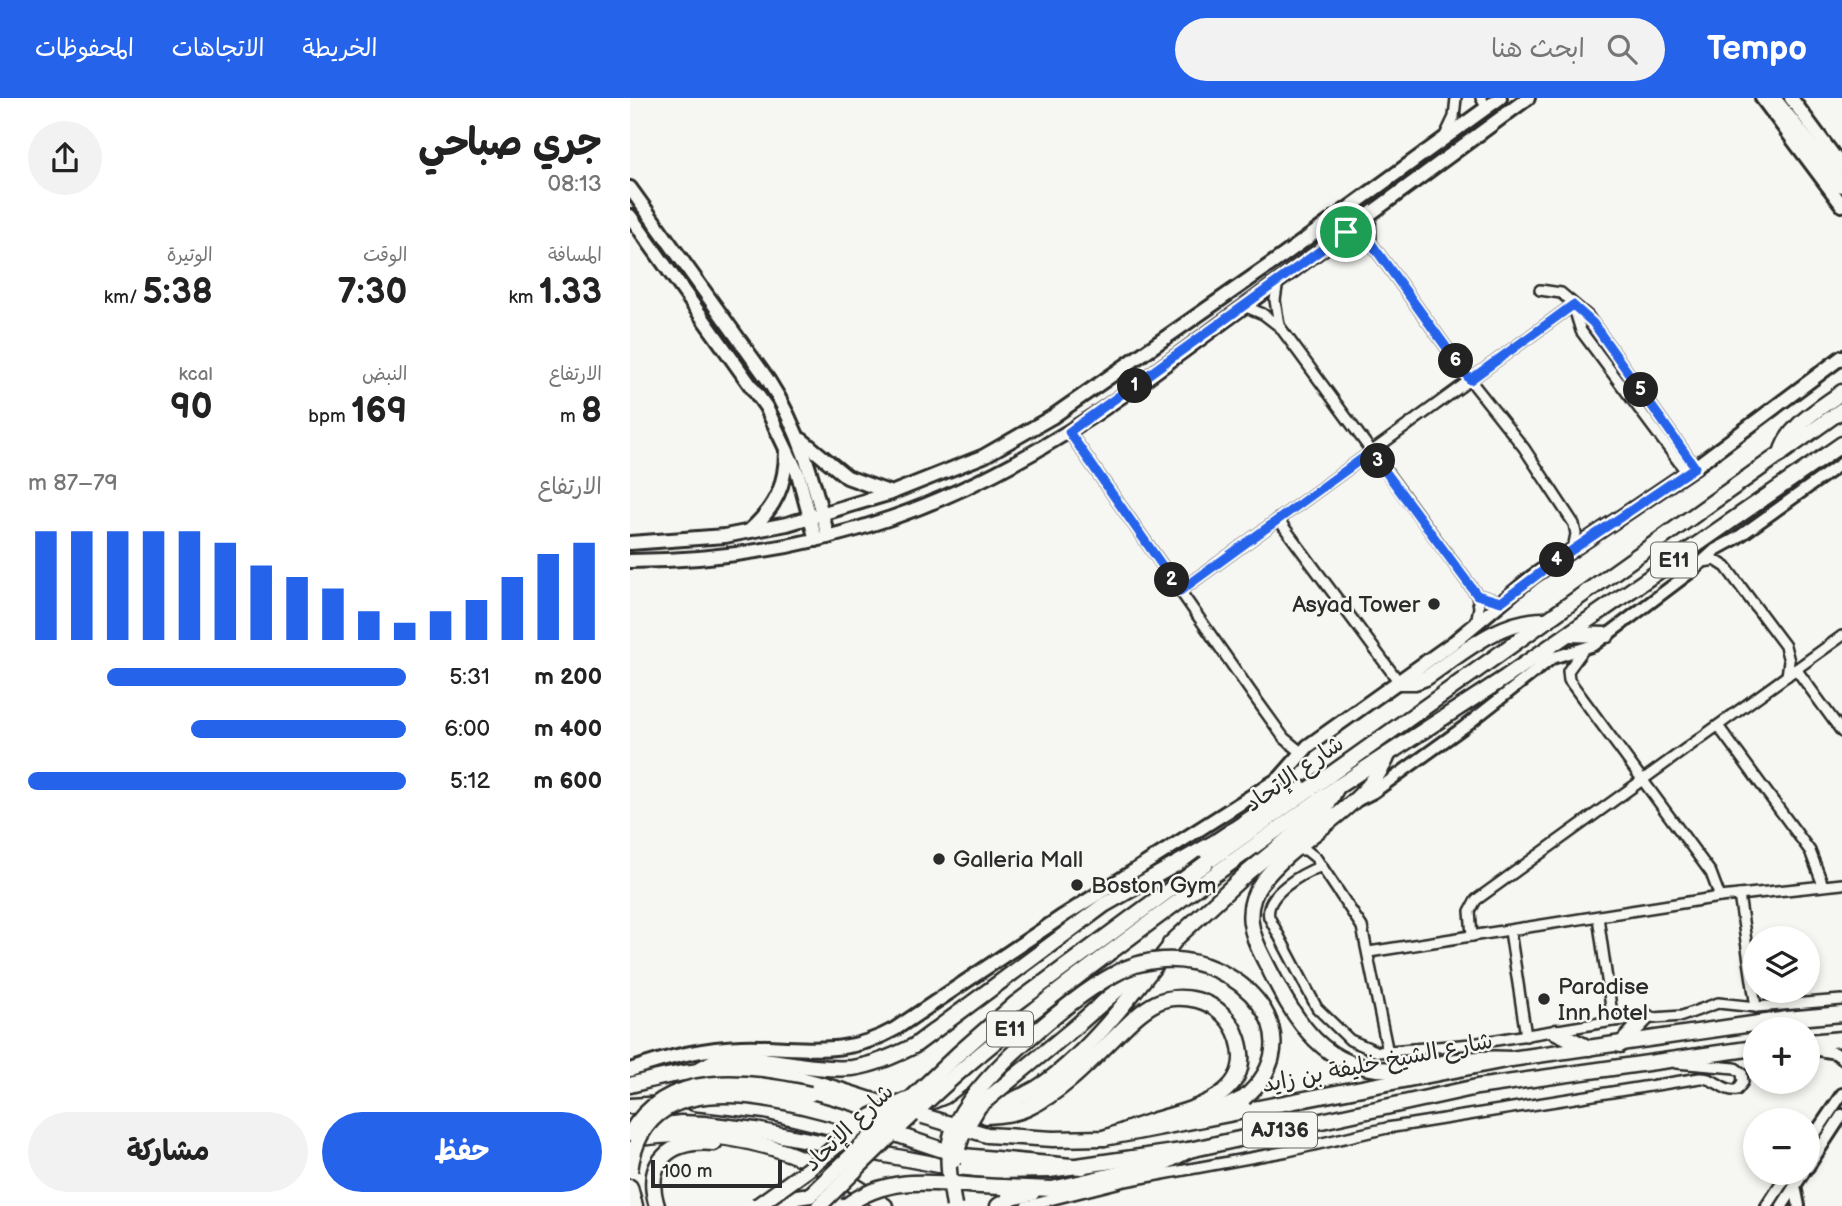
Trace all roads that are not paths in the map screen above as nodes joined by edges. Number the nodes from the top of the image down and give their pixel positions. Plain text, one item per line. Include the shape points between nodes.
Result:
1 (1456, 98) edge
2 (1500, 98) edge
3 (1528, 98) edge
4 (1762, 98) edge
5 (1773, 98) edge
6 (1791, 98) edge
7 (1484, 103) edge
8 (1443, 139) junction
9 (1842, 167) edge
10 (1842, 184) edge
11 (630, 188) edge
12 (1842, 205) edge
13 (1370, 214) junction
14 (630, 216) edge
15 (1346, 232) junction
16 (1371, 243) junction
17 (1278, 281) junction
18 (1540, 290) dead end
19 (1573, 305) junction
20 (1244, 306) junction
21 (1280, 327) junction
22 (1842, 357) edge
23 (1470, 380) junction
24 (1842, 381) edge
25 (1842, 392) edge
26 (1842, 410) edge
27 (1811, 416) junction
28 (1069, 432) junction
29 (799, 437) junction
30 (1842, 443) edge
31 (786, 446) junction
32 (1371, 452) junction
33 (1685, 452) junction
34 (1781, 454) junction
35 (1676, 458) junction
36 (1842, 463) edge
37 (1691, 470) junction
38 (891, 493) junction
39 (816, 515) junction
40 (1278, 519) junction
41 (1574, 524) junction
42 (747, 533) junction
43 (1596, 533) junction
44 (822, 539) junction
45 (630, 542) edge
46 (1573, 549) junction
47 (630, 561) edge
48 (1703, 562) junction
49 (1180, 591) junction
50 (1477, 595) junction
51 (1501, 602) junction
52 (1548, 620) junction
53 (1476, 625) junction
54 (1568, 634) junction
55 (1607, 635) junction
56 (1842, 636) edge
57 (1584, 649) junction
58 (1385, 666) junction
59 (1796, 669) junction
60 (1412, 673) junction
61 (1787, 676) junction
62 (1399, 682) junction
63 (1718, 726) junction
64 (1842, 732) edge
65 (1301, 752) junction
66 (1388, 753) junction
67 (1642, 780) junction
68 (1315, 787) junction
69 (1337, 787) junction
70 (1349, 803) junction
71 (1295, 850) junction
72 (1322, 866) junction
73 (1842, 884) edge
74 (1823, 885) junction
75 (1739, 895) junction
76 (1720, 897) junction
77 (1598, 916) junction
78 (1510, 931) junction
79 (1472, 936) junction
80 (1176, 939) junction
81 (1368, 952) junction
82 (1842, 1000) edge
83 (1756, 1007) junction
84 (1842, 1014) edge
85 (1647, 1017) junction
86 (1613, 1021) junction
87 (1042, 1028) junction
88 (1556, 1032) junction
89 (1526, 1036) junction
90 (1842, 1039) edge
91 (1820, 1041) edge
92 (1620, 1045) junction
93 (1590, 1048) junction
94 (1743, 1049) edge
95 (1820, 1050) edge
96 (1388, 1053) junction
97 (1842, 1058) edge
98 (1511, 1059) junction
99 (1657, 1060) junction
100 (700, 1069) junction
101 (630, 1070) edge
102 (630, 1085) edge
103 (1842, 1094) edge
104 (630, 1106) edge
105 (919, 1107) junction
106 (968, 1115) junction
107 (1842, 1115) edge
108 (1820, 1126) edge
109 (1162, 1128) junction
110 (630, 1132) edge
111 (1104, 1138) junction
112 (630, 1140) edge
113 (754, 1142) junction
114 (1820, 1149) edge
115 (1189, 1150) junction
116 (1082, 1167) junction
117 (630, 1171) edge
118 (950, 1171) junction
119 (1781, 1185) edge
120 (1795, 1186) joint
121 (630, 1187) edge
122 (1052, 1189) junction
123 (815, 1200) edge
124 (635, 1206) edge
125 (657, 1206) edge
126 (757, 1206) edge
127 (782, 1206) edge
128 (799, 1206) edge
129 (846, 1206) edge
130 (885, 1206) edge
131 (954, 1206) edge
132 (998, 1206) edge
133 (1026, 1206) edge
134 (1767, 1206) edge
135 (1782, 1206) edge
136 (1799, 1206) edge

1 - 8 street via 1454,117
2 - 7 main road
3 - 13 main road
4 - 12 main road
5 - 10 main road
6 - 9 main road
7 - 8 main road
8 - 38 main road via 1052,417 984,456
11 - 29 main road via 768,380
13 - 15 main road
13 - 16 street
14 - 31 main road via 756,391
15 - 16 street
15 - 17 main road
16 - 23 street
17 - 20 main road
17 - 21 street
18 - 19 street via 1561,293
19 - 23 street
19 - 33 street via 1593,323
19 - 35 street via 1581,331
20 - 21 street
20 - 28 main road
21 - 32 street
22 - 37 main road
23 - 32 street
23 - 41 street via 1524,448
24 - 27 main road
25 - 27 main road
26 - 34 main road, شارع الإتحاد / E11
27 - 34 main road via 1789,437
28 - 44 main road via 954,494
28 - 49 street
29 - 38 main road via 847,477
29 - 39 main road
30 - 54 main road, شارع الإتحاد / E11
31 - 39 main road
31 - 42 main road via 780,492 767,514
32 - 40 street
32 - 50 street
33 - 35 street
33 - 37 street
34 - 52 main road, شارع الإتحاد / E11
35 - 37 street
36 - 48 street
37 - 43 main road
38 - 39 main road
39 - 42 main road
39 - 44 main road
40 - 49 street
40 - 58 street
41 - 43 street
41 - 46 street
42 - 45 main road
43 - 46 main road
44 - 47 main road via 721,557
46 - 51 main road
48 - 55 street
48 - 61 street via 1716,560 1727,567 1784,646
49 - 65 street via 1284,738
50 - 51 street
50 - 53 street
51 - 53 main road
52 - 62 main road via 1510,625 1426,678
52 - 68 main road, شارع الإتحاد / E11
53 - 60 main road
54 - 55 main road
54 - 66 main road, شارع الإتحاد / E11
55 - 57 street
56 - 59 street
57 - 67 street via 1567,678
57 - 70 street via 1552,658 1382,786
58 - 60 street
58 - 62 street
59 - 61 street
59 - 64 street
60 - 62 main road
61 - 63 street
62 - 65 main road
63 - 67 street
63 - 74 street via 1810,850
65 - 101 main road via 1273,782 884,1035 835,1050 709,1049
66 - 69 main road, شارع الإتحاد / E11
66 - 70 main road via 1374,781
67 - 76 street via 1712,873
67 - 79 street via 1476,900 1470,911
68 - 100 main road via 1284,796 1215,842 1104,905 900,1053 848,1068 731,1057
68 - 105 main road, شارع الإتحاد / E11, bridge via 1016,1004
69 - 80 main road via 1326,808
69 - 105 main road, شارع الإتحاد / E11, bridge via 1036,1008
70 - 71 main road
71 - 72 street via 1309,851
71 - 98 main road via 1261,884 1253,899 1250,923 1253,939 1288,1007 1310,1036 1339,1057 1386,1069 1472,1058
72 - 81 street via 1359,920
72 - 96 street via 1302,875 1273,899 1269,917 1317,1008 1356,1044
73 - 74 street
74 - 75 street
75 - 76 street
75 - 83 street
76 - 77 street
77 - 78 street
77 - 86 street
78 - 79 street
78 - 89 street
79 - 81 street
80 - 106 main road via 1056,1074 1013,1100
80 - 118 main road, bridge via 979,1107 963,1133
81 - 96 street
82 - 83 street
83 - 85 street via 1718,1003 1688,1014
84 - 92 main road, شارع الشيخ خليفة بن زايد / AJ136
85 - 86 street
85 - 92 main road
86 - 88 street
87 - 105 main road, bridge via 939,1100
87 - 109 main road, bridge via 1096,985 1143,963 1172,960 1206,966 1250,991 1263,1007 1274,1040 1272,1057 1258,1084 1244,1098 1220,1110
87 - 118 main road, bridge via 972,1094 951,1136
88 - 89 street
88 - 93 main road
89 - 96 street
90 - 91 main road
92 - 93 main road, شارع الشيخ خليفة بن زايد / AJ136
93 - 98 main road, شارع الشيخ خليفة بن زايد / AJ136
94 - 99 main road, شارع الشيخ خليفة بن زايد / AJ136
95 - 97 street
98 - 109 main road, شارع الشيخ خليفة بن زايد / AJ136
99 - 115 main road, شارع الشيخ خليفة بن زايد / AJ136 via 1477,1087
99 - 133 street via 1735,1068 1742,1073 1743,1082 1730,1091 1713,1079 1700,1077 1387,1128 1125,1181
100 - 102 main road, AJ136
100 - 105 main road, AJ136 via 792,1075
103 - 108 street
104 - 106 main road via 727,1105 859,1131
105 - 110 main road, bridge via 878,1114 753,1083 698,1086 665,1096
105 - 111 main road, شارع الشيخ خليفة بن زايد / AJ136, bridge via 987,1135
105 - 123 main road, شارع الإتحاد / E11, bridge
105 - 126 main road, bridge via 894,1104 872,1116
106 - 111 main road via 1012,1114 1040,1102 1143,1012 1164,1000 1190,998 1221,1012 1241,1050 1230,1086 1200,1107
107 - 114 street
109 - 111 main road, شارع الشيخ خليفة بن زايد / AJ136
110 - 116 main road, شارع الشيخ خليفة بن زايد / AJ136 via 659,1125 704,1124 939,1165 994,1171
112 - 113 main road via 695,1133
113 - 125 main road via 704,1142 673,1149 654,1169
113 - 130 main road via 827,1171
115 - 116 main road, شارع الشيخ خليفة بن زايد / AJ136
115 - 122 main road via 1162,1164
116 - 117 main road, bridge via 963,1156 796,1104 724,1094 686,1100 655,1119 640,1140
118 - 131 main road, bridge
119 - 134 street
120 - 135 street
120 - 136 street
121 - 124 main road
122 - 129 main road, bridge via 906,1181 880,1187
122 - 132 main road via 1014,1197
123 - 127 main road via 797,1197
123 - 128 main road, شارع الإتحاد / E11

